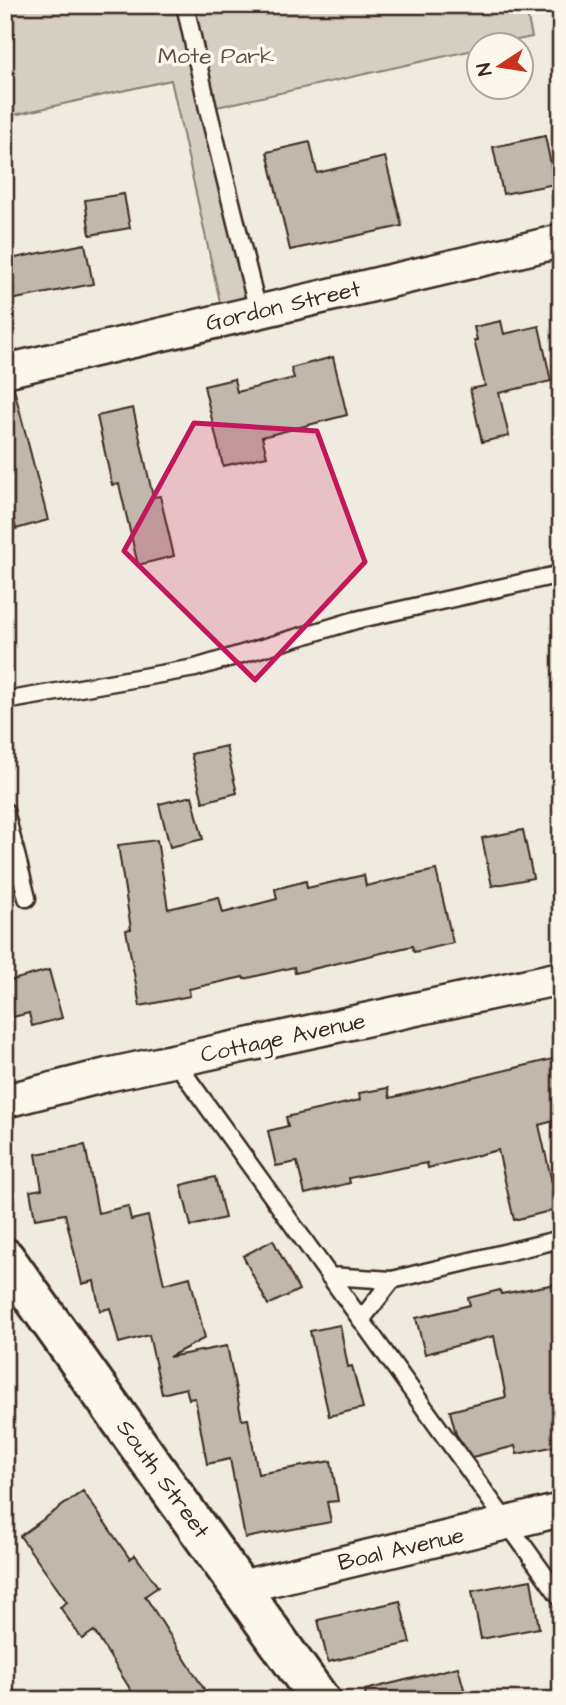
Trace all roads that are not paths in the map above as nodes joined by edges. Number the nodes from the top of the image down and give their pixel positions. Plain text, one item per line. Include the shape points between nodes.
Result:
1 (184, 5) edge
2 (561, 241) edge
3 (258, 312) junction
4 (5, 371) edge
5 (561, 574) edge
6 (5, 701) edge
7 (5, 811) edge
8 (27, 898) dead end
9 (561, 978) edge
10 (175, 1061) junction
11 (5, 1101) edge
12 (561, 1239) edge
13 (5, 1258) edge
14 (329, 1276) junction
15 (392, 1280) junction
16 (361, 1320) junction
17 (561, 1510) edge
18 (506, 1523) junction
19 (241, 1587) junction
20 (561, 1598) edge
21 (313, 1697) edge

1 - 3 lane
2 - 3 street, Gordon Street
3 - 4 street, Gordon Street
5 - 6 lane via 356,620 195,668
7 - 8 lane
9 - 10 street, Cottage Avenue
10 - 11 street, Cottage Avenue
10 - 14 lane
12 - 15 lane
13 - 19 street, South Street
14 - 15 lane
14 - 16 lane
15 - 16 lane
16 - 18 lane
17 - 18 street, Boal Avenue
18 - 19 street, Boal Avenue
18 - 20 lane
19 - 21 street, South Street

